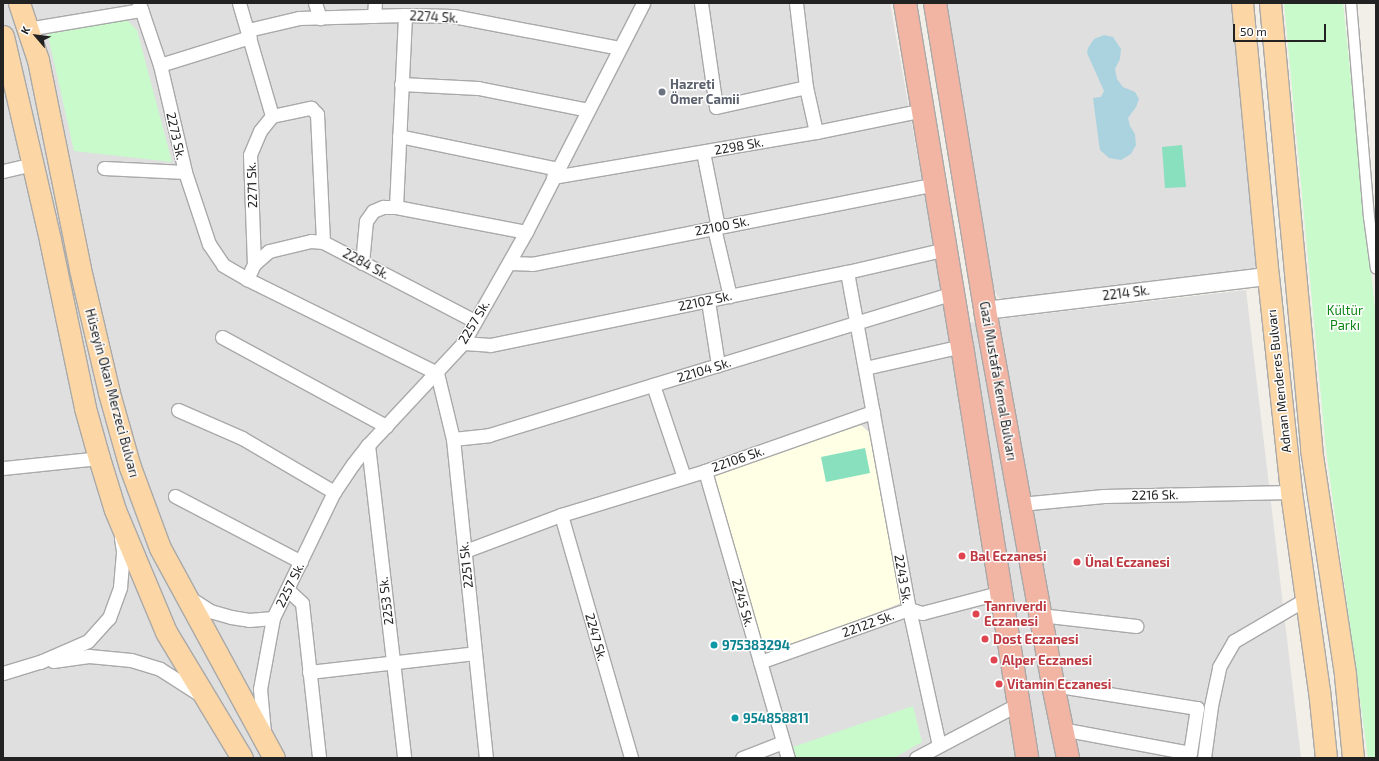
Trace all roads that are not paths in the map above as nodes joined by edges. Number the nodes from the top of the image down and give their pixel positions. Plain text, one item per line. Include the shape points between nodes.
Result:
1 (19, 3) edge
2 (239, 3) edge
3 (315, 3) edge
4 (375, 3) edge
5 (643, 3) edge
6 (701, 3) edge
7 (796, 3) edge
8 (905, 3) edge
9 (936, 3) edge
10 (1242, 3) edge
11 (1270, 3) edge
12 (1351, 3) edge
13 (140, 6) edge
14 (405, 15) junction
15 (374, 16) junction
16 (320, 18) junction
17 (27, 28) junction
18 (249, 34) junction
19 (3, 36) edge
20 (620, 48) junction
21 (160, 65) junction
22 (401, 84) junction
23 (806, 87) junction
24 (588, 110) junction
25 (923, 110) junction
26 (272, 116) junction
27 (816, 132) junction
28 (399, 136) junction
29 (704, 152) junction
30 (33, 164) junction
31 (104, 168) dead end
32 (3, 171) edge
33 (185, 172) junction
34 (555, 173) junction
35 (935, 184) junction
36 (396, 207) junction
37 (714, 228) junction
38 (526, 232) junction
39 (323, 242) junction
40 (946, 249) junction
41 (362, 263) junction
42 (510, 263) junction
43 (254, 264) junction
44 (1376, 270) edge
45 (847, 272) junction
46 (1268, 276) junction
47 (247, 279) junction
48 (953, 293) junction
49 (730, 296) junction
50 (708, 301) junction
51 (985, 310) junction
52 (475, 321) junction
53 (856, 323) junction
54 (222, 337) dead end
55 (463, 343) junction
56 (962, 346) junction
57 (718, 365) junction
58 (865, 368) junction
59 (437, 373) junction
60 (653, 385) junction
61 (178, 410) dead end
62 (873, 412) junction
63 (386, 426) junction
64 (453, 440) junction
65 (368, 445) junction
66 (98, 458) junction
67 (3, 468) edge
68 (705, 471) junction
69 (684, 477) junction
70 (334, 492) junction
71 (1291, 492) junction
72 (175, 496) dead end
73 (1020, 504) junction
74 (115, 510) junction
75 (561, 515) junction
76 (465, 551) junction
77 (301, 562) junction
78 (288, 590) junction
79 (1002, 592) junction
80 (185, 596) junction
81 (1306, 599) junction
82 (909, 609) junction
83 (1040, 615) junction
84 (273, 618) junction
85 (1136, 626) dead end
86 (475, 653) junction
87 (40, 662) junction
88 (760, 662) junction
89 (394, 663) junction
90 (309, 672) junction
91 (3, 673) edge
92 (1053, 685) junction
93 (205, 699) junction
94 (1018, 704) junction
95 (1062, 729) junction
96 (783, 742) junction
97 (939, 745) junction
98 (270, 750) edge
99 (242, 758) edge
100 (319, 758) edge
101 (404, 758) edge
102 (486, 758) edge
103 (631, 758) edge
104 (742, 758) edge
105 (788, 758) edge
106 (916, 758) edge
107 (1027, 758) edge
108 (1068, 758) edge
109 (1204, 758) edge
110 (1326, 758) edge
111 (1353, 758) edge

1 - 17 main road, Hüseyin Okan Merzeci Bulvarı
2 - 18 street
3 - 16 street
4 - 15 street
5 - 20 street, 2257 Sk.
6 - 23 street via 716,107
7 - 23 street
8 - 25 highway
9 - 51 highway, Gazi Mustafa Kemal Bulvarı
10 - 46 main road, Adnan Menderes Bulvarı
11 - 111 main road, Adnan Menderes Bulvarı via 1311,449 1345,675
12 - 44 street via 1369,217
13 - 17 street
13 - 21 street, 2273 Sk.
14 - 15 street, 2274 Sk.
14 - 20 street, 2274 Sk. via 453,16
14 - 22 street
15 - 16 street, 2274 Sk.
16 - 18 street, 2274 Sk. via 299,18
17 - 80 main road, Hüseyin Okan Merzeci Bulvarı via 38,60 109,393 128,460 160,548
18 - 21 street, 2274 Sk.
18 - 26 street
19 - 30 main road, Hüseyin Okan Merzeci Bulvarı
20 - 24 street, 2257 Sk.
21 - 33 street, 2273 Sk.
22 - 24 street via 478,88
22 - 28 street
23 - 27 street
24 - 34 street, 2257 Sk.
25 - 27 street, 2298 Sk.
25 - 35 highway
26 - 39 street via 311,108 317,114
26 - 43 street, 2271 Sk. via 260,131 250,155
27 - 29 street, 2298 Sk.
28 - 34 street
28 - 36 street
29 - 34 street, 2298 Sk.
29 - 37 street via 717,222
30 - 32 street
30 - 66 main road, Hüseyin Okan Merzeci Bulvarı
31 - 33 street
33 - 47 street, 2273 Sk. via 209,244 223,264
34 - 38 street, 2257 Sk.
35 - 37 street, 22100 Sk.
35 - 40 highway
36 - 38 street
36 - 41 street via 373,211 366,221
37 - 42 street, 22100 Sk. via 532,264
37 - 49 street
38 - 42 street, 2257 Sk.
39 - 41 street, 2284 Sk.
39 - 43 street via 311,241 268,251
40 - 45 street, 22102 Sk.
40 - 48 highway
41 - 52 street, 2284 Sk.
42 - 52 street, 2257 Sk.
43 - 47 street, 2271 Sk.
45 - 49 street, 22102 Sk.
45 - 53 street
46 - 51 street, 2214 Sk.
46 - 71 main road, Adnan Menderes Bulvarı
47 - 59 street
48 - 53 street, 22104 Sk.
48 - 56 highway
49 - 50 street, 22102 Sk.
50 - 55 street, 22102 Sk. via 490,345
50 - 57 street
51 - 73 highway, Gazi Mustafa Kemal Bulvarı
52 - 55 street, 2257 Sk.
53 - 57 street, 22104 Sk.
53 - 58 street
54 - 63 street
55 - 59 street, 2257 Sk.
56 - 58 street
56 - 79 highway
57 - 60 street, 22104 Sk.
58 - 62 street
59 - 63 street, 2257 Sk.
59 - 64 street, 2251 Sk.
60 - 64 street, 22104 Sk. via 489,435
60 - 69 street
61 - 70 street via 242,438
62 - 68 street, 22106 Sk.
62 - 82 street, 2243 Sk.
63 - 65 street, 2257 Sk.
64 - 76 street, 2251 Sk.
65 - 70 street, 2257 Sk.
65 - 89 street, 2253 Sk.
66 - 67 street
66 - 74 main road, Hüseyin Okan Merzeci Bulvarı
68 - 69 street, 22106 Sk.
68 - 88 street, 2245 Sk.
69 - 75 street, 22106 Sk.
70 - 77 street, 2257 Sk.
71 - 73 street, 2216 Sk. via 1104,496
71 - 81 main road, Adnan Menderes Bulvarı
72 - 77 street
73 - 83 highway, Gazi Mustafa Kemal Bulvarı
74 - 87 street via 123,550 120,587 109,618 88,641
74 - 93 main road, Hüseyin Okan Merzeci Bulvarı via 166,632
75 - 76 street, 22106 Sk.
75 - 103 street, 2247 Sk.
76 - 86 street, 2251 Sk.
77 - 78 street, 2257 Sk.
78 - 84 street, 2257 Sk.
78 - 90 street via 302,603
79 - 82 street, 22122 Sk. via 922,613
79 - 94 highway
80 - 84 street via 210,611 231,617 249,620
80 - 98 main road, Hüseyin Okan Merzeci Bulvarı
81 - 109 street via 1234,641 1220,667 1211,706
81 - 110 main road, Adnan Menderes Bulvarı
82 - 88 street, 22122 Sk.
82 - 97 street, 2243 Sk.
83 - 85 street
83 - 92 highway, Gazi Mustafa Kemal Bulvarı
84 - 98 street, 2257 Sk. via 260,689
86 - 89 street
86 - 102 street, 2251 Sk.
87 - 91 street
87 - 93 street via 89,656 131,660 160,669
88 - 96 street, 2245 Sk.
89 - 90 street
89 - 101 street, 2253 Sk.
90 - 100 street
92 - 95 highway, Gazi Mustafa Kemal Bulvarı
92 - 95 street via 1197,708 1190,753
93 - 99 main road, Hüseyin Okan Merzeci Bulvarı
94 - 97 street
94 - 107 highway
95 - 108 highway, Gazi Mustafa Kemal Bulvarı
96 - 104 street
96 - 105 street, 2245 Sk.
97 - 106 street

